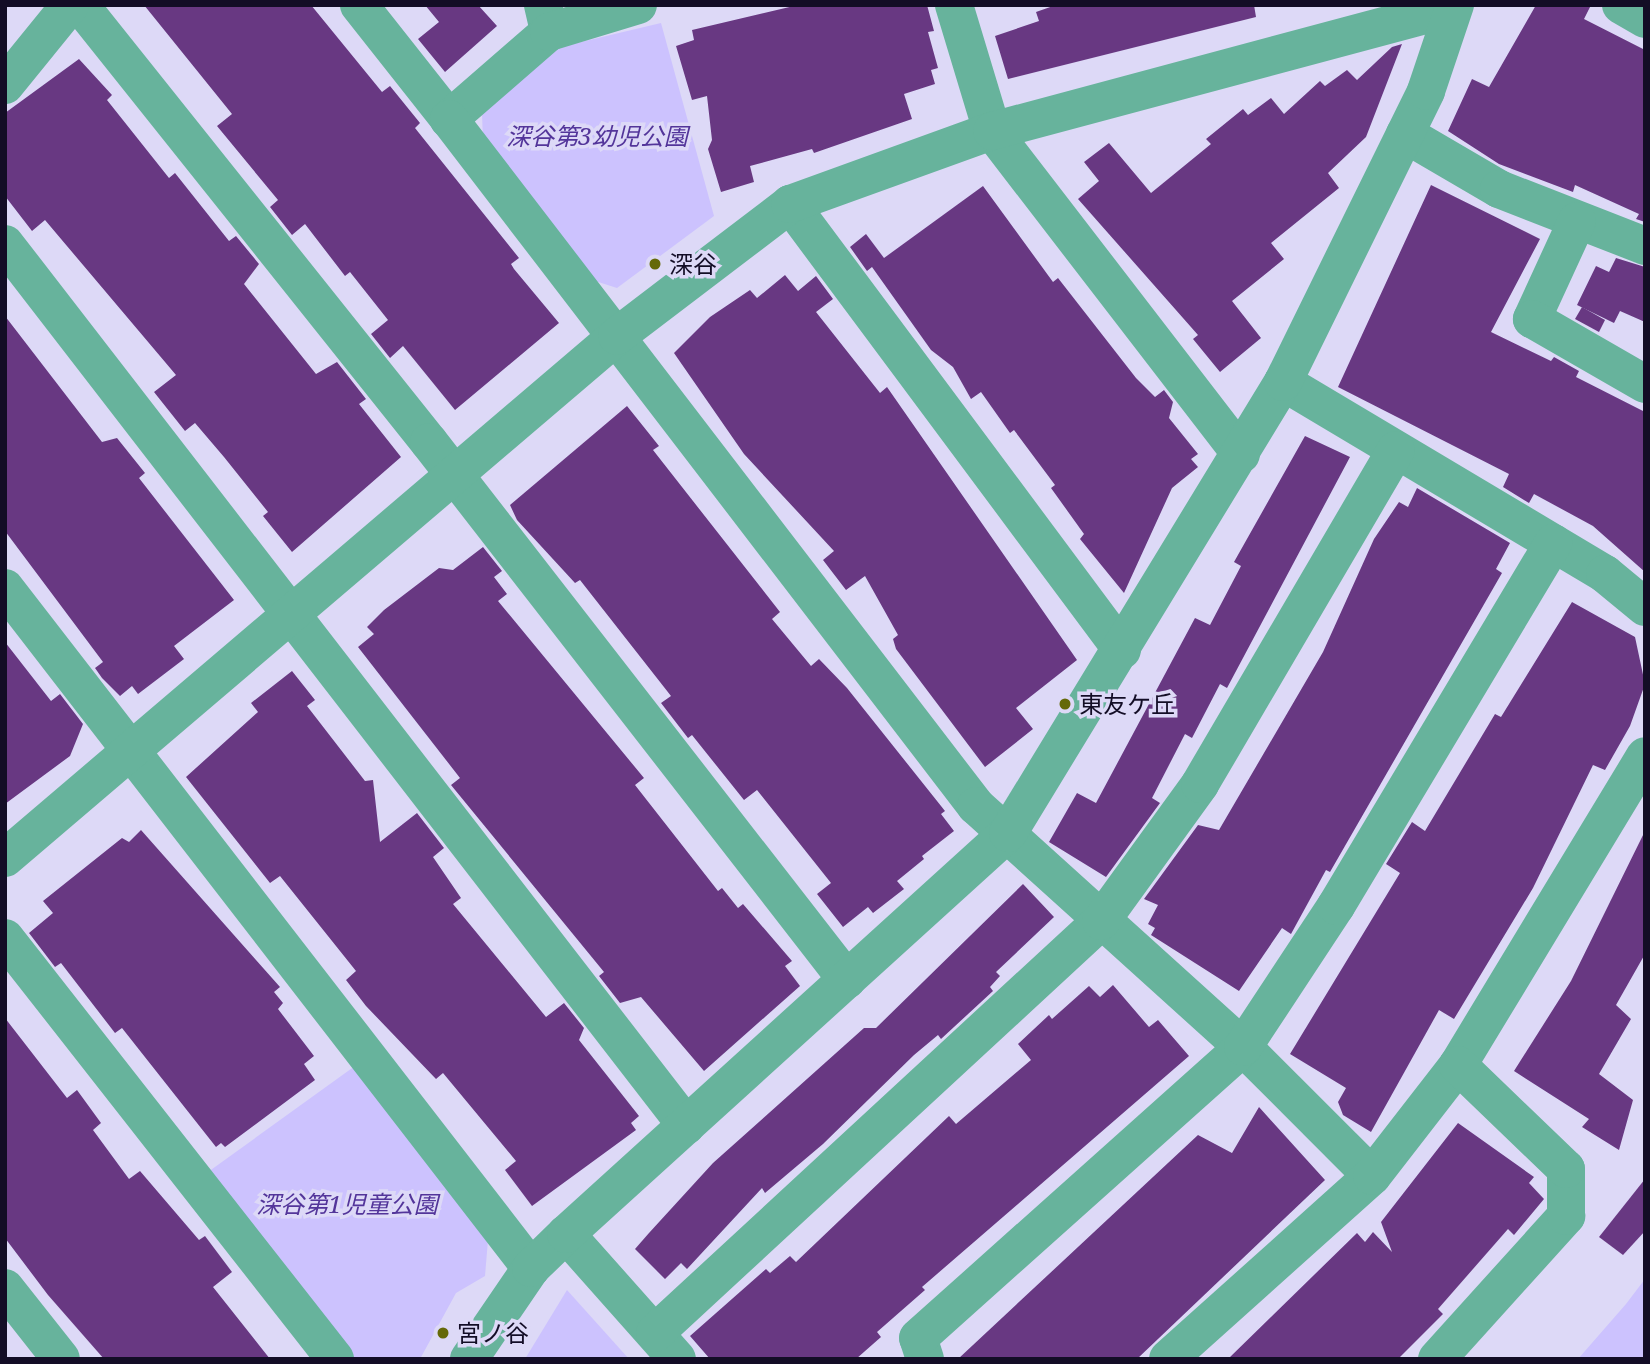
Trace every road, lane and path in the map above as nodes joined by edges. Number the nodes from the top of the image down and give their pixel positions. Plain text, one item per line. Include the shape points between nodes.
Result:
1 (70, 5) edge
2 (80, 5) edge
3 (359, 5) edge
4 (638, 5) edge
5 (954, 5) edge
6 (1621, 5) edge
7 (1454, 7) edge
8 (546, 19) edge
9 (1645, 19) edge
10 (5, 85) edge
11 (449, 119) junction
12 (992, 131) junction
13 (1405, 134) junction
14 (790, 204) junction
15 (1577, 221) junction
16 (5, 244) edge
17 (1645, 246) edge
18 (617, 336) junction
19 (1283, 382) junction
20 (1645, 384) edge
21 (1396, 450) junction
22 (1241, 454) junction
23 (456, 476) junction
24 (1553, 543) junction
25 (5, 588) edge
26 (1645, 607) edge
27 (293, 615) junction
28 (1122, 650) junction
29 (133, 751) junction
30 (1645, 756) edge
31 (1008, 833) junction
32 (5, 858) edge
33 (1101, 921) junction
34 (5, 938) edge
35 (848, 981) junction
36 (1243, 1047) junction
37 (1458, 1065) junction
38 (686, 1125) junction
39 (1372, 1176) junction
40 (566, 1234) junction
41 (531, 1268) junction
42 (5, 1288) edge
43 (666, 1346) edge
44 (52, 1356) edge
45 (335, 1359) edge
46 (469, 1359) edge
47 (925, 1359) edge
48 (1168, 1359) edge
49 (1437, 1359) edge

1 - 10 street
2 - 23 street
3 - 11 street
4 - 8 street
5 - 12 street
6 - 9 street
7 - 12 street
7 - 13 street via 1426,91
8 - 11 street
11 - 18 street
12 - 14 street
12 - 22 street
13 - 15 street via 1499,189
13 - 19 street
14 - 18 street
14 - 28 street
15 - 17 street
15 - 20 street via 1532,319
16 - 27 street
18 - 23 street
18 - 31 street via 976,806
19 - 21 street
19 - 22 street
21 - 24 street
21 - 33 street via 1199,783
22 - 28 street
23 - 27 street
23 - 35 street
24 - 26 street via 1605,573
24 - 36 street via 1336,906
25 - 29 street
27 - 29 street
27 - 38 street
28 - 31 street
29 - 32 street
29 - 41 street
30 - 37 street
31 - 33 street
31 - 35 street
33 - 36 street
33 - 43 street
34 - 45 street
35 - 38 street
36 - 39 street
36 - 47 street via 918,1338
37 - 39 street
37 - 49 street via 1566,1169 1566,1216
38 - 40 street
39 - 48 street
40 - 41 street
40 - 43 street
41 - 46 street
42 - 44 street

